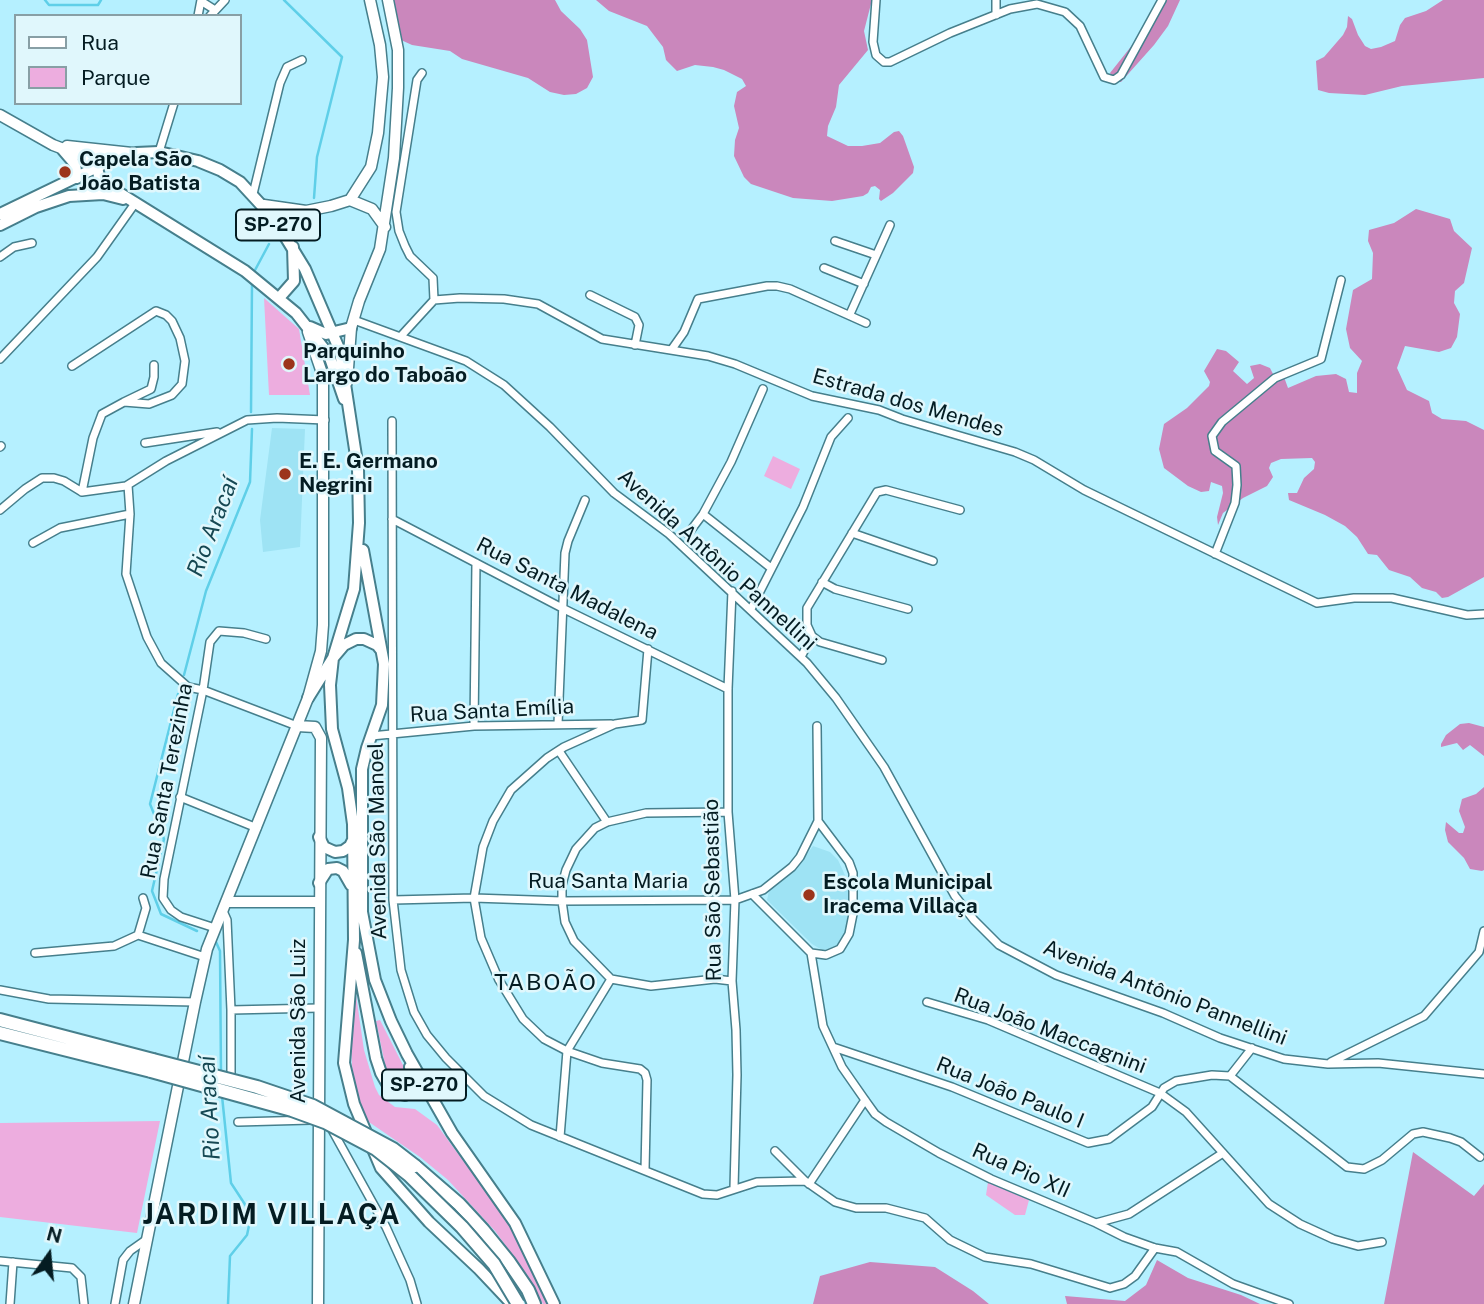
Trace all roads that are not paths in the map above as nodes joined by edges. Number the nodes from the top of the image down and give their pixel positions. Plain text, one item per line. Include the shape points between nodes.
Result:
1 (201, 0) edge
2 (225, 0) edge
3 (370, 0) edge
4 (388, 0) edge
5 (876, 0) edge
6 (996, 0) edge
7 (1162, 0) edge
8 (212, 13) edge
9 (996, 15) junction
10 (302, 60) dead end
11 (422, 74) dead end
12 (173, 105) edge
13 (0, 115) edge
14 (58, 147) junction
15 (159, 152) junction
16 (136, 153) junction
17 (97, 167) junction
18 (77, 178) junction
19 (253, 194) junction
20 (350, 200) junction
21 (136, 202) junction
22 (264, 205) junction
23 (0, 215) edge
24 (0, 225) edge
25 (890, 225) dead end
26 (385, 228) junction
27 (835, 241) dead end
28 (32, 243) dead end
29 (292, 245) junction
30 (876, 256) junction
31 (0, 257) edge
32 (824, 268) dead end
33 (1341, 280) dead end
34 (864, 284) junction
35 (590, 295) dead end
36 (279, 298) junction
37 (434, 300) junction
38 (850, 314) junction
39 (303, 320) junction
40 (866, 323) dead end
41 (352, 324) junction
42 (684, 332) junction
43 (334, 333) junction
44 (401, 336) junction
45 (635, 345) junction
46 (672, 349) junction
47 (685, 352) junction
48 (1, 356) edge
49 (154, 365) dead end
50 (72, 366) dead end
51 (347, 386) junction
52 (763, 389) dead end
53 (124, 402) junction
54 (848, 418) dead end
55 (351, 419) junction
56 (325, 420) junction
57 (392, 421) dead end
58 (225, 430) junction
59 (145, 443) dead end
60 (128, 485) junction
61 (82, 492) junction
62 (585, 500) dead end
63 (0, 510) edge
64 (960, 510) dead end
65 (130, 514) junction
66 (703, 514) junction
67 (392, 519) junction
68 (359, 523) junction
69 (852, 533) junction
70 (688, 534) dead end
71 (33, 543) dead end
72 (1215, 554) junction
73 (933, 561) dead end
74 (476, 563) junction
75 (771, 568) junction
76 (822, 583) junction
77 (732, 591) junction
78 (908, 609) dead end
79 (564, 610) junction
80 (751, 610) junction
81 (1484, 614) edge
82 (812, 636) junction
83 (266, 639) dead end
84 (648, 649) junction
85 (381, 650) junction
86 (801, 657) junction
87 (333, 658) junction
88 (882, 660) dead end
89 (728, 689) junction
90 (203, 690) junction
91 (308, 698) junction
92 (382, 705) junction
93 (393, 723) junction
94 (558, 723) junction
95 (615, 724) junction
96 (297, 726) junction
97 (474, 726) junction
98 (817, 726) dead end
99 (393, 733) junction
100 (371, 736) junction
101 (559, 751) junction
102 (180, 797) junction
103 (728, 812) junction
104 (818, 821) junction
105 (607, 822) junction
106 (257, 828) junction
107 (319, 837) junction
108 (358, 841) junction
109 (318, 883) junction
110 (352, 887) junction
111 (752, 894) junction
112 (142, 898) dead end
113 (474, 898) junction
114 (393, 900) junction
115 (735, 900) junction
116 (562, 901) junction
117 (318, 902) junction
118 (226, 906) junction
119 (215, 928) junction
120 (1484, 931) edge
121 (138, 935) junction
122 (354, 940) junction
123 (35, 953) dead end
124 (811, 953) junction
125 (205, 957) junction
126 (611, 978) junction
127 (732, 981) junction
128 (0, 990) edge
129 (195, 1002) junction
130 (927, 1002) dead end
131 (319, 1008) junction
132 (231, 1010) junction
133 (0, 1020) edge
134 (0, 1033) edge
135 (833, 1047) junction
136 (1252, 1048) junction
137 (567, 1051) junction
138 (407, 1054) junction
139 (1328, 1064) junction
140 (152, 1065) junction
141 (1484, 1074) edge
142 (1230, 1076) junction
143 (231, 1091) dead end
144 (1160, 1093) junction
145 (865, 1100) junction
146 (318, 1104) junction
147 (318, 1120) junction
148 (238, 1122) dead end
149 (559, 1137) junction
150 (775, 1151) dead end
151 (1223, 1153) junction
152 (1480, 1157) dead end
153 (645, 1170) junction
154 (807, 1182) junction
155 (734, 1188) junction
156 (1096, 1223) junction
157 (147, 1239) junction
158 (1382, 1242) dead end
159 (1154, 1248) junction
160 (0, 1261) edge
161 (13, 1262) junction
162 (10, 1304) edge
163 (84, 1304) edge
164 (115, 1304) edge
165 (134, 1304) edge
166 (318, 1304) edge
167 (417, 1304) edge
168 (512, 1304) edge
169 (518, 1304) edge
170 (534, 1304) edge
171 (554, 1304) edge
172 (1289, 1304) edge

1 - 8 street
2 - 8 street
3 - 20 main road via 383,77 378,133 371,167
4 - 26 main road via 398,50 398,88
5 - 9 street via 873,42 876,55 884,62
6 - 9 street
7 - 9 street via 1114,80 1104,77 1080,26 1065,12 1037,4
10 - 19 street via 286,67 280,83
11 - 37 street via 416,80 396,212 410,256 433,278
12 - 15 street
13 - 14 main road
14 - 16 main road
14 - 17 main road via 90,159
14 - 18 main road via 75,164
15 - 16 main road, SP-270
15 - 19 main road, SP-270 via 220,170
16 - 17 main road, SP-270
17 - 18 main road, SP-270
17 - 21 main road via 105,184
18 - 23 main road, SP-270
19 - 22 main road, SP-270
20 - 22 main road via 306,211
20 - 26 main road via 372,208
21 - 24 main road via 103,194 69,196
21 - 36 main road
21 - 48 street via 97,257
22 - 29 main road, SP-270
25 - 30 street
26 - 41 main road
27 - 30 street
28 - 31 street via 14,247
29 - 36 main road via 294,281
29 - 43 main road, SP-270
30 - 34 street
32 - 34 street
33 - 72 street via 1321,359 1275,378 1222,422 1212,436 1215,452 1236,466 1237,485 1235,503
34 - 38 street
35 - 45 street via 635,317 639,325
36 - 39 main road
37 - 44 street
37 - 45 street, Estrada dos Mendes via 538,304 602,339
38 - 40 street
38 - 42 street via 790,289 767,286 698,299
39 - 43 main road via 316,330
39 - 55 main road via 329,355
39 - 56 main road via 323,376
41 - 43 main road
41 - 44 street, Avenida Antônio Pannellini
41 - 51 main road
42 - 46 street
42 - 47 street
43 - 51 main road, SP-270
44 - 77 street, Avenida Antônio Pannellini via 467,362 504,385 614,493 669,534
45 - 46 street, Estrada dos Mendes
46 - 47 street, Estrada dos Mendes
47 - 72 street, Estrada dos Mendes via 735,364 813,396 879,410 1015,452
49 - 53 street via 151,389
50 - 53 street via 152,312 166,315 180,338 186,361 182,384 159,402
51 - 55 main road, SP-270
52 - 66 street
53 - 61 street via 108,409 97,423
54 - 75 street via 831,437 803,507
55 - 68 main road, SP-270
56 - 58 street via 255,418
56 - 91 main road via 323,625
57 - 67 street, Avenida São Manoel
58 - 59 street
58 - 60 street
60 - 61 street
60 - 65 street
61 - 63 street via 54,478 42,478
62 - 79 street via 565,553
64 - 69 street via 881,490
65 - 71 street via 60,528
65 - 90 street via 126,573 147,636 161,663 180,682
66 - 70 street
66 - 75 street
67 - 74 street, Rua Santa Madalena
67 - 93 street, Avenida São Manoel
68 - 85 main road, SP-270
68 - 87 main road, SP-270 via 355,589
69 - 73 street
69 - 76 street
72 - 81 street, Estrada dos Mendes via 1317,603 1392,598 1467,615
74 - 79 street, Rua Santa Madalena
74 - 97 street
75 - 80 street
76 - 78 street
76 - 82 street via 807,608
77 - 80 street, Avenida Antônio Pannellini
77 - 89 street, Rua São Sebastião
79 - 84 street, Rua Santa Madalena
79 - 94 street
80 - 86 street, Avenida Antônio Pannellini
82 - 86 street
82 - 88 street
83 - 90 street, Rua Santa Terezinha via 219,631 210,642
84 - 89 street, Rua Santa Madalena
84 - 95 street via 642,720
85 - 87 main road via 370,641 356,639
85 - 92 main road, SP-270
86 - 136 street, Avenida Antônio Pannellini via 884,767 955,896 999,944 1056,975
87 - 91 main road
87 - 108 main road, SP-270 via 331,719
89 - 103 street, Rua São Sebastião
90 - 96 street
90 - 102 street, Rua Santa Terezinha
91 - 96 main road
92 - 93 street, Rua Santa Emília
92 - 100 main road, SP-270
93 - 99 street, Avenida São Manoel
94 - 95 street, Rua Santa Emília
94 - 97 street, Rua Santa Emília
95 - 101 street
96 - 106 main road
96 - 107 main road, Avenida São Luiz via 315,727 321,738
97 - 99 street, Rua Santa Emília
98 - 104 street, Rua Santa Maria
99 - 100 street, Rua Santa Emília
99 - 114 street, Avenida São Manoel
100 - 108 main road, SP-270 via 362,769
101 - 105 street
101 - 113 street via 511,790 493,821
102 - 106 street
102 - 119 street, Rua Santa Terezinha via 163,898 181,917
103 - 105 street via 646,813
103 - 115 street, Rua São Sebastião
104 - 111 street, Rua Santa Maria via 792,867
104 - 124 street via 849,862 853,914 840,949
105 - 116 street via 576,849 566,870
106 - 118 main road
107 - 108 main road via 324,848 335,852
107 - 109 main road, Avenida São Luiz
108 - 110 main road, SP-270
108 - 138 main road, SP-270 via 365,933 380,996
109 - 110 main road via 328,869 337,868
109 - 117 main road, Avenida São Luiz
110 - 122 main road, SP-270
111 - 115 street, Rua Santa Maria
111 - 124 street
112 - 121 street via 146,908
113 - 114 street, Rua Santa Maria
113 - 116 street, Rua Santa Maria
113 - 137 street via 481,938 505,990 523,1019 544,1039
114 - 149 street, Avenida São Manoel via 401,970 414,1012 427,1035 484,1096
115 - 116 street, Rua Santa Maria
115 - 127 street, Rua São Sebastião
116 - 126 street via 574,941
117 - 118 main road
117 - 131 main road, Avenida São Luiz
118 - 119 main road
118 - 132 street
119 - 125 main road
120 - 139 street via 1479,952 1424,1016
121 - 123 street via 114,946
121 - 125 street
122 - 138 main road via 376,1058 387,1084 399,1095 414,1085
122 - 168 main road, SP-270 via 344,1063 354,1104 381,1168
124 - 135 street, Rua Pio XII via 823,1026
125 - 129 main road
126 - 127 street via 651,986
126 - 137 street
127 - 155 street, Rua São Sebastião via 737,1052
128 - 129 street via 49,999
129 - 157 main road
130 - 144 street, Rua João Maccagnini via 988,1020
131 - 132 street
131 - 146 main road, Avenida São Luiz
132 - 143 street
133 - 140 highway
134 - 140 highway
135 - 144 street, Rua João Paulo I via 952,1087 1088,1143 1109,1139 1152,1107
135 - 145 street, Rua Pio XII
136 - 139 street, Avenida Antônio Pannellini via 1284,1059
136 - 142 street
137 - 149 street
137 - 153 street via 645,1073
138 - 171 main road, SP-270 via 452,1133 515,1223
139 - 141 street, Avenida Antônio Pannellini via 1378,1063
140 - 169 highway, bridge via 325,1122 376,1149 463,1227 494,1264
140 - 170 highway, bridge via 257,1087 313,1106 393,1149 483,1230
142 - 144 street via 1176,1082
142 - 152 street via 1347,1167 1364,1169 1413,1134 1423,1132 1461,1142
144 - 151 street, Rua João Maccagnini via 1186,1112
145 - 154 street
145 - 156 street, Rua Pio XII via 886,1122 939,1153
146 - 147 main road, Avenida São Luiz
146 - 167 street via 386,1227
147 - 148 street
147 - 166 main road, Avenida São Luiz
149 - 153 street, Avenida São Manoel
150 - 154 street
151 - 156 street via 1129,1214
151 - 158 street, Rua João Maccagnini via 1269,1204 1300,1224 1358,1246
153 - 155 street, Avenida São Manoel via 704,1194 717,1195
154 - 155 street, Avenida São Manoel via 757,1182
154 - 159 street via 845,1207 886,1208 925,1218 950,1240 985,1257 1031,1264 1110,1288 1135,1276
156 - 159 street, Rua Pio XII
157 - 164 street via 123,1260
157 - 165 main road
159 - 172 street, Rua Pio XII via 1177,1252 1233,1284
160 - 161 street
161 - 162 street
161 - 163 street via 72,1268 81,1278

